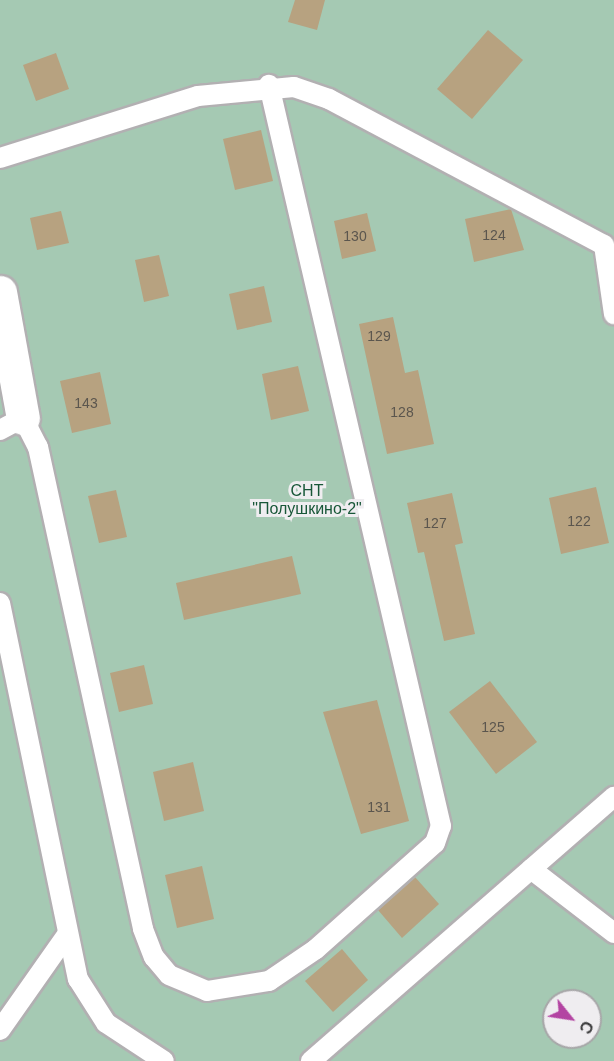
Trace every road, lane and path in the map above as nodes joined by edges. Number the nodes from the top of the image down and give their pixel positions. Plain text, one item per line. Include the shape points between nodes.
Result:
1 (269, 85) junction
2 (0, 158) edge
3 (0, 292) edge
4 (614, 314) edge
5 (12, 424) edge
6 (0, 603) edge
7 (614, 797) edge
8 (531, 869) junction
9 (614, 933) edge
10 (66, 936) junction
11 (0, 1030) edge
12 (164, 1061) edge
13 (311, 1061) edge

1 - 2 lane via 198,96
1 - 4 lane via 329,99 604,244
1 - 5 lane via 441,826 435,843 316,949 269,981 207,991 169,975 154,957 143,929 38,447
3 - 5 street
6 - 10 lane
7 - 8 lane
8 - 9 lane
8 - 13 lane
10 - 11 lane
10 - 12 lane via 88,1002 130,1043

